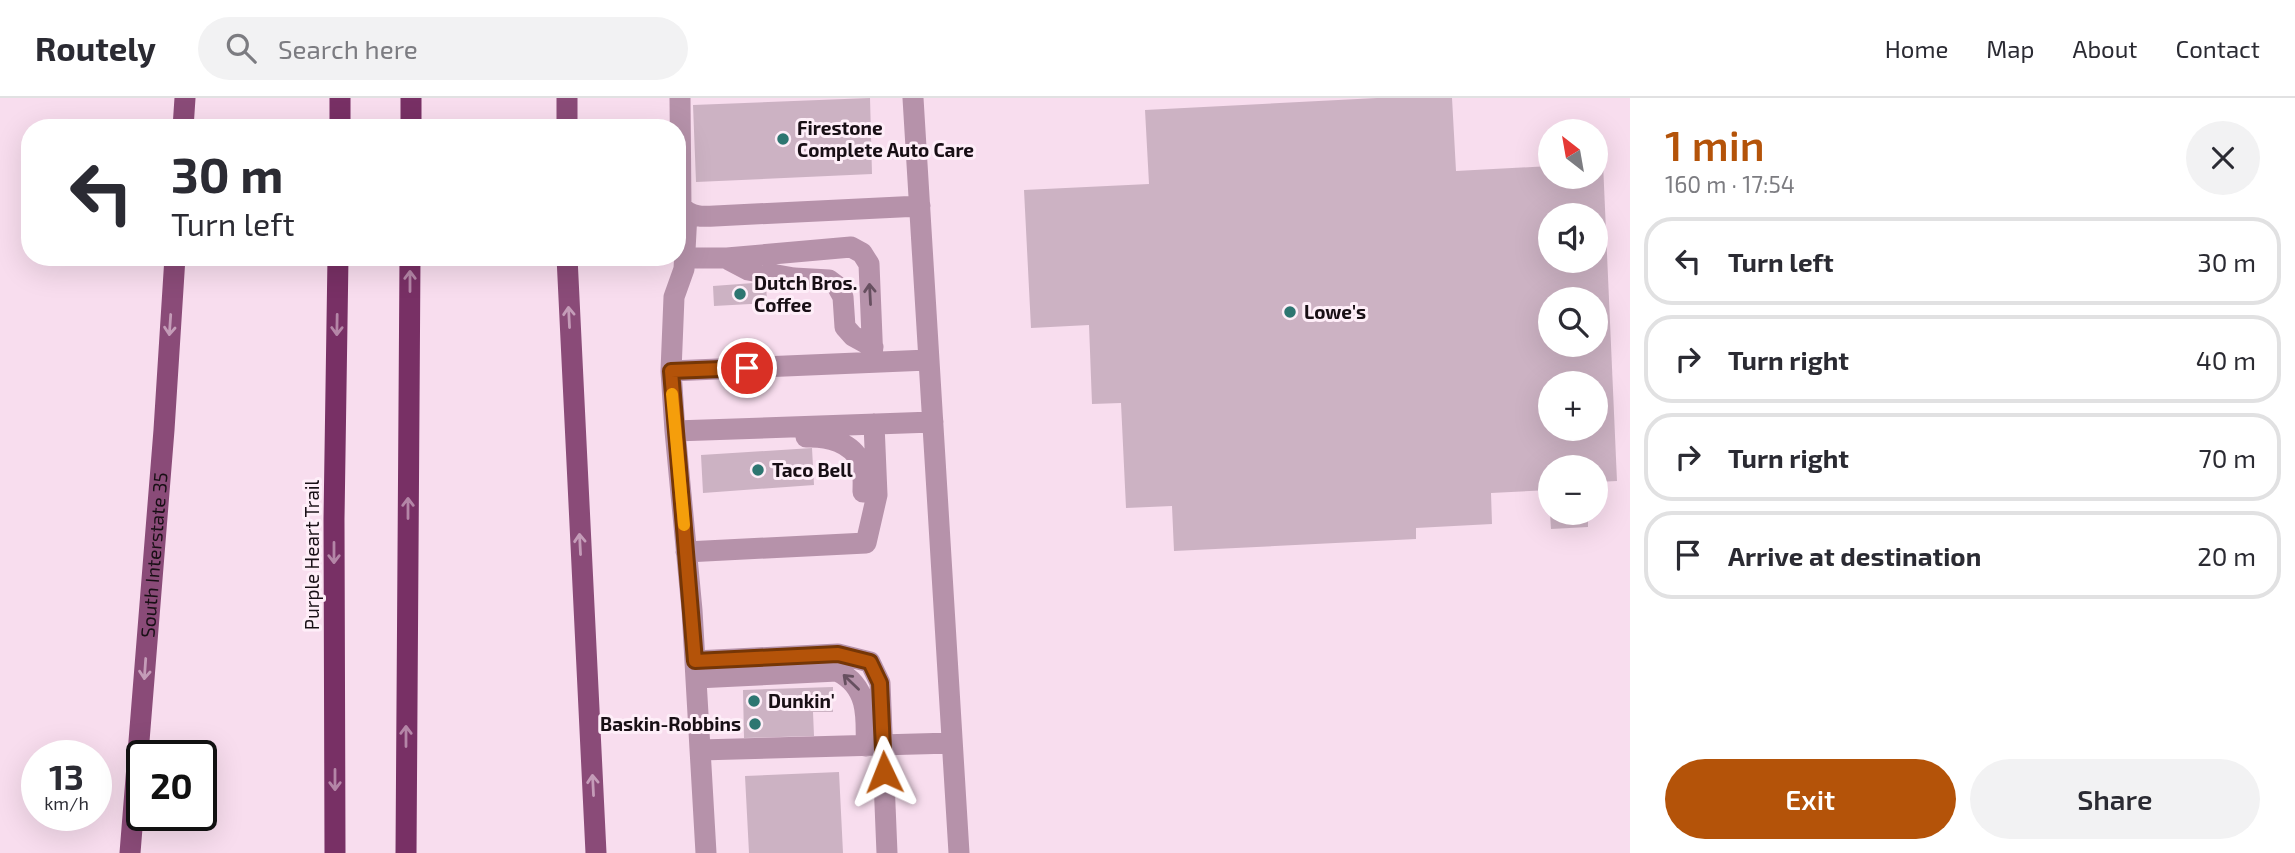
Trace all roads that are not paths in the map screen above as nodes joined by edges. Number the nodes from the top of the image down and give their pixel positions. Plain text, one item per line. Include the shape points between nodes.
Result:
1 (185, 98) edge
2 (340, 98) edge
3 (411, 98) edge
4 (567, 98) edge
5 (680, 98) edge
6 (913, 98) edge
7 (184, 119) edge
8 (340, 119) edge
9 (411, 119) edge
10 (567, 119) edge
11 (680, 119) edge
12 (920, 206) junction
13 (687, 213) joint
14 (686, 236) edge
15 (686, 258) edge
16 (727, 258) junction
17 (174, 266) edge
18 (338, 266) edge
19 (410, 266) edge
20 (567, 266) edge
21 (684, 266) edge
22 (873, 355) junction
23 (928, 360) junction
24 (671, 371) junction
25 (933, 422) junction
26 (874, 424) junction
27 (676, 438) junction
28 (866, 543) junction
29 (686, 552) junction
30 (696, 669) junction
31 (951, 743) junction
32 (874, 745) junction
33 (700, 750) junction
34 (130, 853) edge
35 (335, 853) edge
36 (406, 853) edge
37 (596, 853) edge
38 (706, 853) edge
39 (887, 853) edge
40 (959, 853) edge

1 - 7 main road
2 - 8 highway
3 - 9 highway
4 - 10 main road
5 - 11 lane
6 - 12 lane
12 - 13 lane via 696,217
12 - 23 lane
13 - 14 lane
15 - 16 lane
16 - 22 lane via 748,270 829,281 837,286 843,296 845,327
22 -> 16 lane via 869,264 862,253 851,247
17 -> 34 main road, South Interstate 35
18 -> 35 highway, Purple Heart Trail
36 -> 19 highway
37 -> 20 main road
21 - 24 lane via 674,297
22 - 23 lane
22 - 24 lane
23 - 25 lane
24 - 27 lane
25 - 26 lane
25 - 31 lane
26 - 27 lane
26 - 28 lane via 877,495
27 - 28 lane via 821,436 852,449 862,464
27 - 29 lane
28 - 29 lane
29 - 30 lane
32 -> 30 lane via 858,686 837,671
30 - 33 lane
31 - 32 lane
31 - 40 lane
32 - 33 lane
32 - 39 lane
33 - 38 lane

